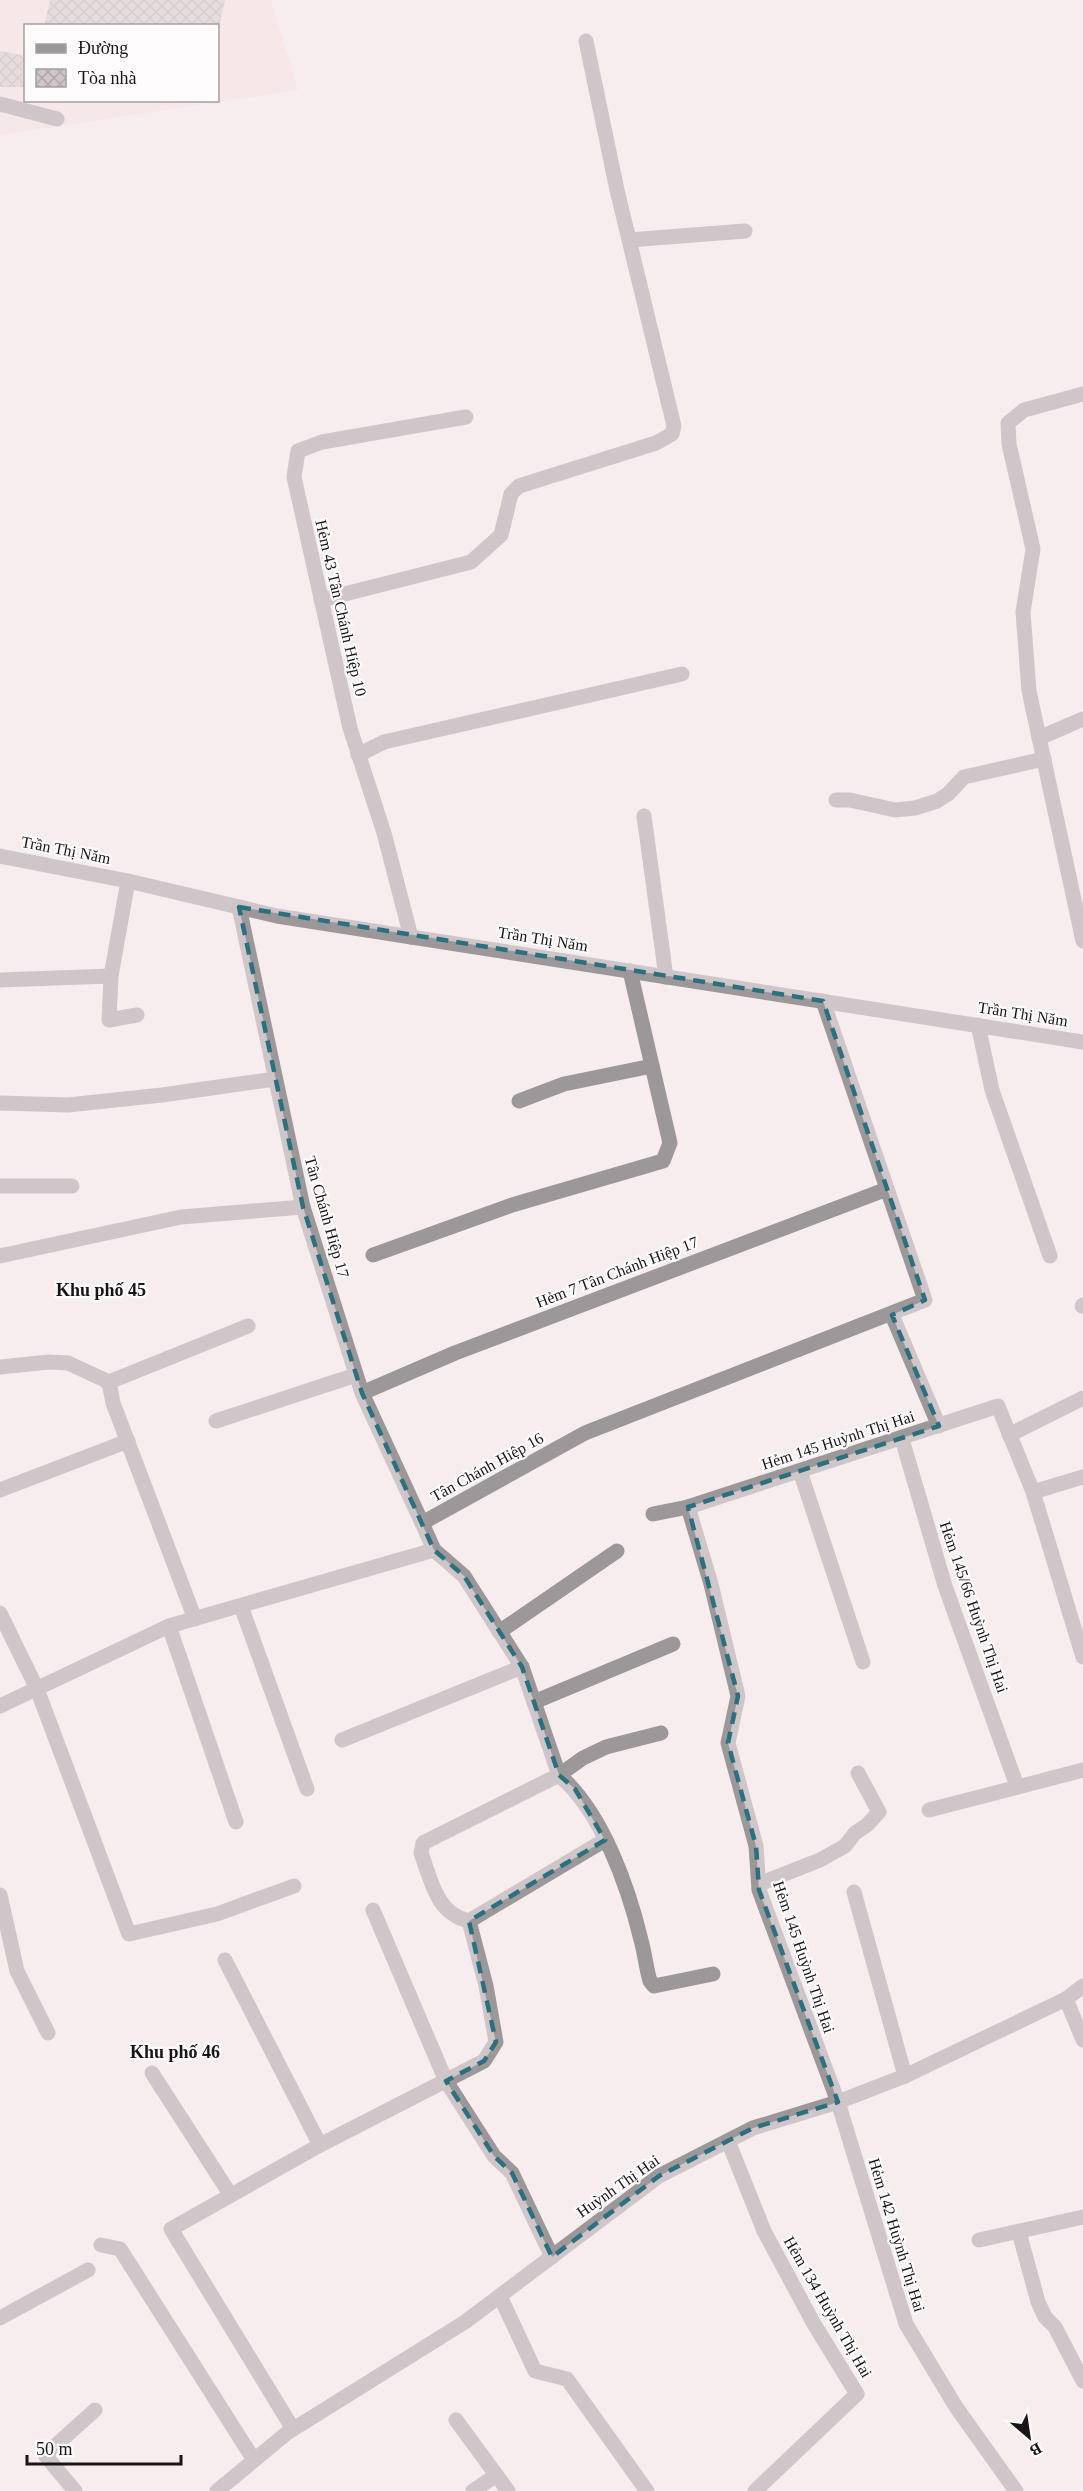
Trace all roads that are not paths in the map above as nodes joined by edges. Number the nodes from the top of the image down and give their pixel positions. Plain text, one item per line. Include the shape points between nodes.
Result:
1 (586, 41) dead end
2 (0, 104) edge
3 (57, 119) dead end
4 (745, 231) dead end
5 (629, 240) junction
6 (1083, 394) edge
7 (466, 417) dead end
8 (321, 600) junction
9 (682, 674) dead end
10 (1083, 720) edge
11 (1039, 738) junction
12 (358, 755) junction
13 (1044, 759) junction
14 (836, 800) dead end
15 (644, 816) dead end
16 (0, 856) edge
17 (1077, 880) edge
18 (128, 881) junction
19 (238, 907) junction
20 (411, 937) junction
21 (1083, 941) edge
22 (630, 971) junction
23 (111, 976) junction
24 (666, 976) junction
25 (0, 980) edge
26 (823, 1001) junction
27 (137, 1015) dead end
28 (978, 1025) junction
29 (1083, 1042) edge
30 (652, 1066) junction
31 (275, 1079) junction
32 (519, 1101) dead end
33 (0, 1103) edge
34 (0, 1186) edge
35 (72, 1186) dead end
36 (887, 1189) junction
37 (303, 1207) junction
38 (373, 1255) dead end
39 (0, 1256) edge
40 (1050, 1256) dead end
41 (892, 1315) junction
42 (248, 1326) dead end
43 (0, 1367) edge
44 (356, 1376) junction
45 (109, 1382) junction
46 (362, 1393) junction
47 (1083, 1398) edge
48 (216, 1421) dead end
49 (939, 1426) junction
50 (1009, 1435) junction
51 (902, 1438) junction
52 (128, 1441) junction
53 (800, 1471) junction
54 (1083, 1477) edge
55 (0, 1490) edge
56 (1033, 1492) junction
57 (688, 1507) junction
58 (653, 1514) dead end
59 (422, 1523) junction
60 (434, 1550) junction
61 (617, 1551) dead end
62 (241, 1606) junction
63 (0, 1613) edge
64 (195, 1619) junction
65 (170, 1626) junction
66 (499, 1632) junction
67 (673, 1644) dead end
68 (1083, 1654) edge
69 (863, 1662) dead end
70 (522, 1667) junction
71 (37, 1689) junction
72 (534, 1702) junction
73 (0, 1706) edge
74 (661, 1733) dead end
75 (342, 1740) dead end
76 (1083, 1770) edge
77 (858, 1773) dead end
78 (559, 1775) junction
79 (1017, 1786) junction
80 (307, 1789) dead end
81 (929, 1810) dead end
82 (236, 1822) dead end
83 (605, 1840) junction
84 (759, 1884) junction
85 (294, 1886) dead end
86 (854, 1892) dead end
87 (0, 1895) edge
88 (372, 1910) dead end
89 (469, 1921) junction
90 (225, 1960) dead end
91 (713, 1974) dead end
92 (1083, 1986) edge
93 (1066, 1999) junction
94 (48, 2033) dead end
95 (1083, 2040) edge
96 (152, 2073) dead end
97 (904, 2076) junction
98 (446, 2081) junction
99 (838, 2102) junction
100 (728, 2141) junction
101 (320, 2145) junction
102 (230, 2194) junction
103 (1083, 2217) edge
104 (1019, 2232) junction
105 (979, 2241) dead end
106 (101, 2245) dead end
107 (552, 2257) junction
108 (88, 2270) dead end
109 (500, 2296) junction
110 (0, 2318) edge
111 (1083, 2381) edge
112 (95, 2410) dead end
113 (456, 2420) dead end
114 (293, 2429) junction
115 (254, 2460) junction
116 (495, 2476) junction
117 (75, 2491) edge
118 (217, 2491) edge
119 (473, 2491) edge
120 (508, 2491) edge
121 (647, 2491) edge
122 (755, 2491) edge
123 (1016, 2491) edge

1 - 5 street
2 - 3 street
4 - 5 street
5 - 8 street via 674,426 672,434 656,443 519,486 511,494 501,535 471,561
6 - 11 street via 1024,410 1008,423 1009,444 1033,549 1023,612 1029,691
7 - 8 street, Hẻm 43 Tân Chánh Hiệp 10 via 322,442 298,451 294,477
8 - 12 street, Hẻm 43 Tân Chánh Hiệp 10
9 - 12 street via 384,742
10 - 11 street
11 - 13 street
12 - 20 street, Hẻm 43 Tân Chánh Hiệp 10 via 384,833
13 - 14 street via 964,777 937,801 915,808 895,810
13 - 17 street
15 - 24 street
16 - 18 street, Trần Thị Năm
17 - 21 street
18 - 19 street, Trần Thị Năm
18 - 23 street
19 - 20 street, Trần Thị Năm
19 - 31 street, Tân Chánh Hiệp 17
20 - 22 street, Trần Thị Năm
22 - 24 street, Trần Thị Năm
22 - 30 street
23 - 25 street
23 - 27 street via 109,1020
24 - 26 street, Trần Thị Năm
26 - 28 street, Trần Thị Năm
26 - 36 street
28 - 29 street, Trần Thị Năm
28 - 40 street via 992,1089
30 - 32 street via 564,1084
30 - 38 street via 670,1143 663,1161 512,1204
31 - 33 street via 68,1105
31 - 37 street, Tân Chánh Hiệp 17
34 - 35 street
36 - 41 street, Tân Chánh Hiệp 16 via 924,1300
36 - 46 street, Hẻm 7 Tân Chánh Hiệp 17 via 477,1345
37 - 39 street via 181,1217
37 - 44 street, Tân Chánh Hiệp 17
41 - 49 street
41 - 59 street, Tân Chánh Hiệp 16 via 585,1433
42 - 45 street
43 - 45 street via 68,1363
44 - 46 street, Tân Chánh Hiệp 17
44 - 48 street
45 - 52 street
46 - 59 street, Tân Chánh Hiệp 17
47 - 50 street
49 - 50 street, Hẻm 145 Huỳnh Thị Hai via 999,1406
49 - 51 street, Hẻm 145 Huỳnh Thị Hai
50 - 56 street
51 - 53 street, Hẻm 145 Huỳnh Thị Hai
51 - 79 street, Hẻm 145/66 Huỳnh Thị Hai via 945,1586
52 - 55 street
52 - 64 street
53 - 57 street, Hẻm 145 Huỳnh Thị Hai
53 - 69 street
54 - 56 street
56 - 68 street
57 - 58 street, Hẻm 145 Huỳnh Thị Hai
57 - 84 street, Hẻm 145 Huỳnh Thị Hai via 738,1696 728,1743 756,1846
59 - 60 street, Tân Chánh Hiệp 16
60 - 62 street
60 - 66 street via 464,1576
61 - 66 street
62 - 64 street
62 - 80 street
63 - 71 street
64 - 65 street
65 - 71 street
65 - 82 street
66 - 70 street
67 - 72 street
70 - 72 street
70 - 75 street
71 - 73 street
71 - 85 street via 129,1934 217,1914
72 - 78 street
74 - 78 street via 606,1747
76 - 79 street
77 - 84 street via 879,1812 845,1846
78 - 83 street via 575,1789
78 - 89 street via 423,1843 421,1852 444,1909 455,1918
79 - 81 street
83 - 89 street
83 - 91 street via 618,1862 654,1986
84 - 99 street, Hẻm 145 Huỳnh Thị Hai
86 - 97 street
87 - 94 street via 17,1971
88 - 98 street
89 - 98 street via 496,2042 484,2061
90 - 101 street
92 - 93 street, Huỳnh Thị Hai
93 - 95 street
93 - 97 street, Huỳnh Thị Hai
96 - 102 street
97 - 99 street, Huỳnh Thị Hai
98 - 101 street
98 - 107 street via 494,2156 512,2173
99 - 100 street, Huỳnh Thị Hai via 753,2128
99 - 123 street, Hẻm 142 Huỳnh Thị Hai via 906,2324 956,2407
100 - 107 street, Huỳnh Thị Hai via 659,2176
100 - 122 street, Hẻm 134 Huỳnh Thị Hai via 764,2231 857,2394
101 - 102 street
102 - 114 street via 171,2229
103 - 104 street
104 - 105 street
104 - 111 street via 1038,2302 1045,2317 1056,2327
106 - 115 street via 120,2249
107 - 109 street, Huỳnh Thị Hai
108 - 110 street
109 - 114 street, Huỳnh Thị Hai
109 - 121 street via 535,2371 567,2379
112 - 117 street via 45,2455
113 - 116 street
114 - 115 street, Huỳnh Thị Hai
115 - 118 street, Huỳnh Thị Hai
116 - 119 street
116 - 120 street

